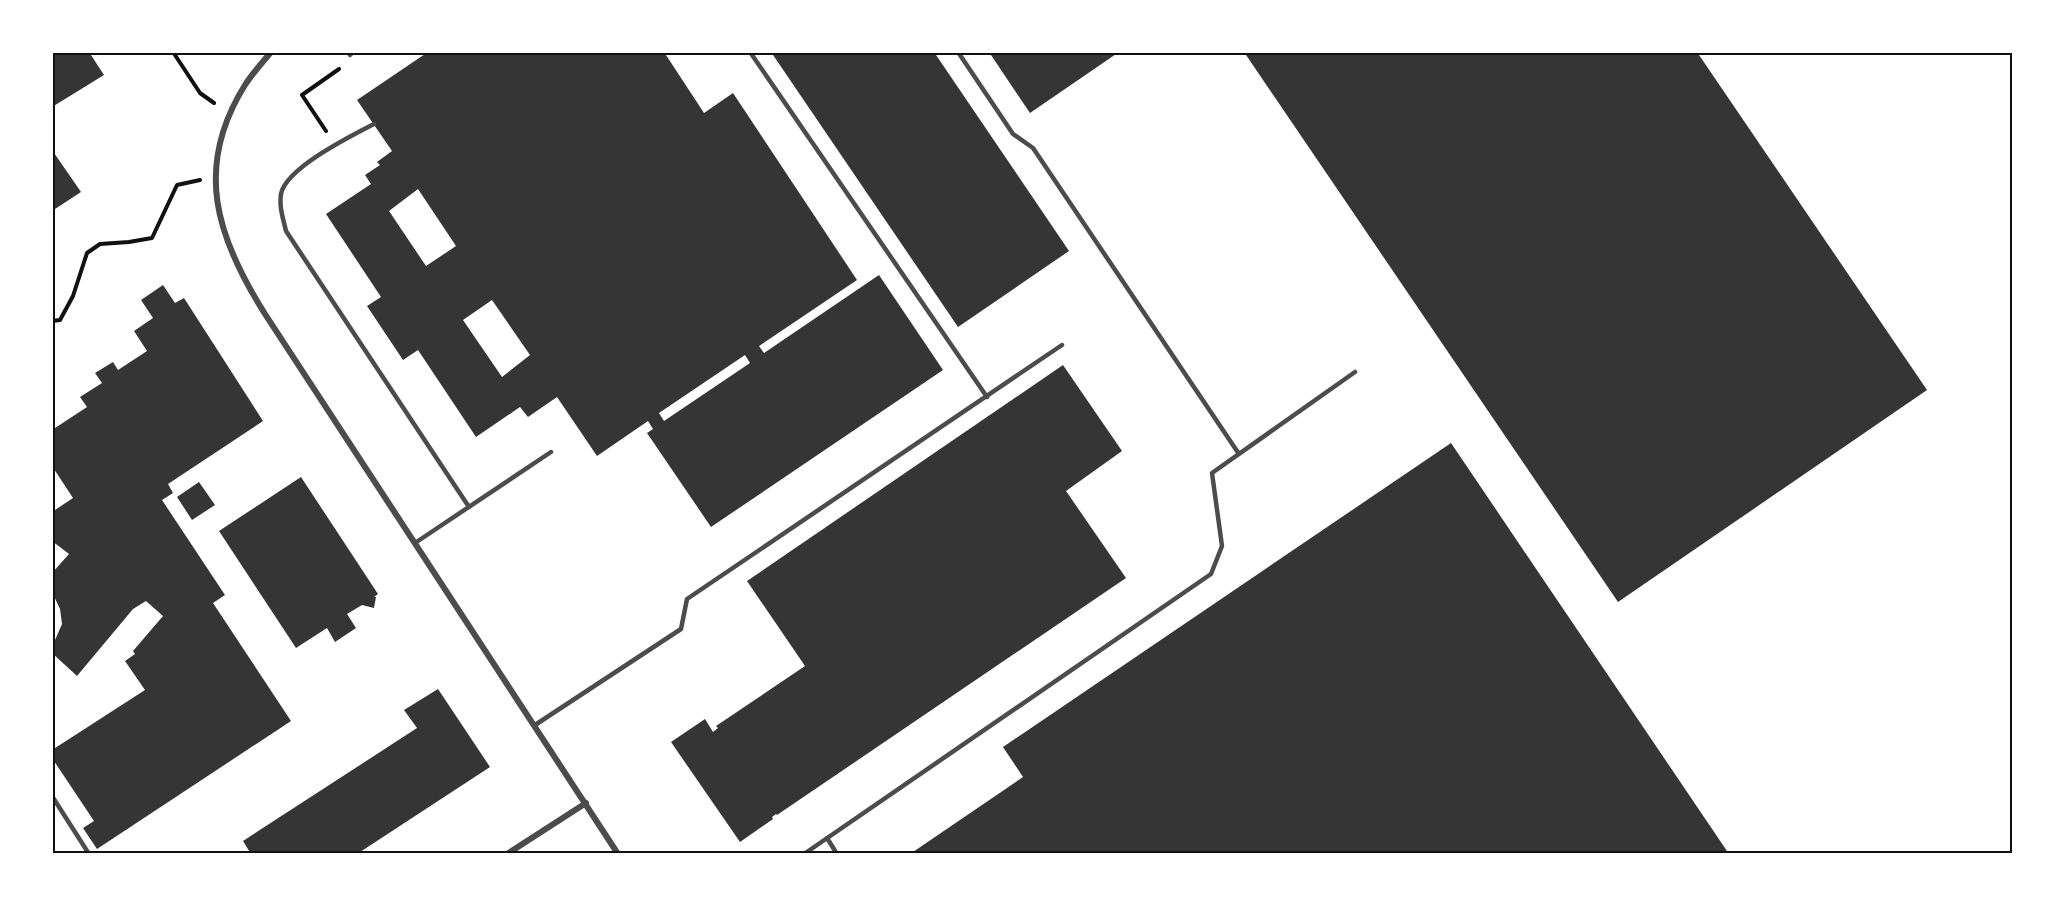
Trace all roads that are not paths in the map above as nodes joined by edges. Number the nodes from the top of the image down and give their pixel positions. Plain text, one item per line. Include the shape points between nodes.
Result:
1 (271, 52) edge
2 (750, 52) edge
3 (958, 52) edge
4 (374, 124) dead end
5 (1062, 345) dead end
6 (1355, 372) dead end
7 (987, 397) junction
8 (551, 452) dead end
9 (1239, 454) junction
10 (469, 507) junction
11 (415, 543) junction
12 (535, 726) junction
13 (52, 796) edge
14 (586, 803) junction
15 (827, 838) junction
16 (89, 854) edge
17 (507, 854) edge
18 (618, 854) edge
19 (804, 854) edge
20 (837, 854) edge

1 - 11 street via 245,85 219,148 215,177 222,226 245,281
2 - 7 lane
3 - 9 lane via 1013,134 1033,148
4 - 10 lane via 335,144 290,177 281,192 280,210 286,231
5 - 7 lane
6 - 9 lane
7 - 12 lane via 687,599 681,629
8 - 10 lane
9 - 15 lane via 1212,473 1222,546 1211,574
10 - 11 lane
11 - 12 street
12 - 14 street
13 - 16 lane
14 - 17 street
14 - 18 street
15 - 19 lane
15 - 20 lane

